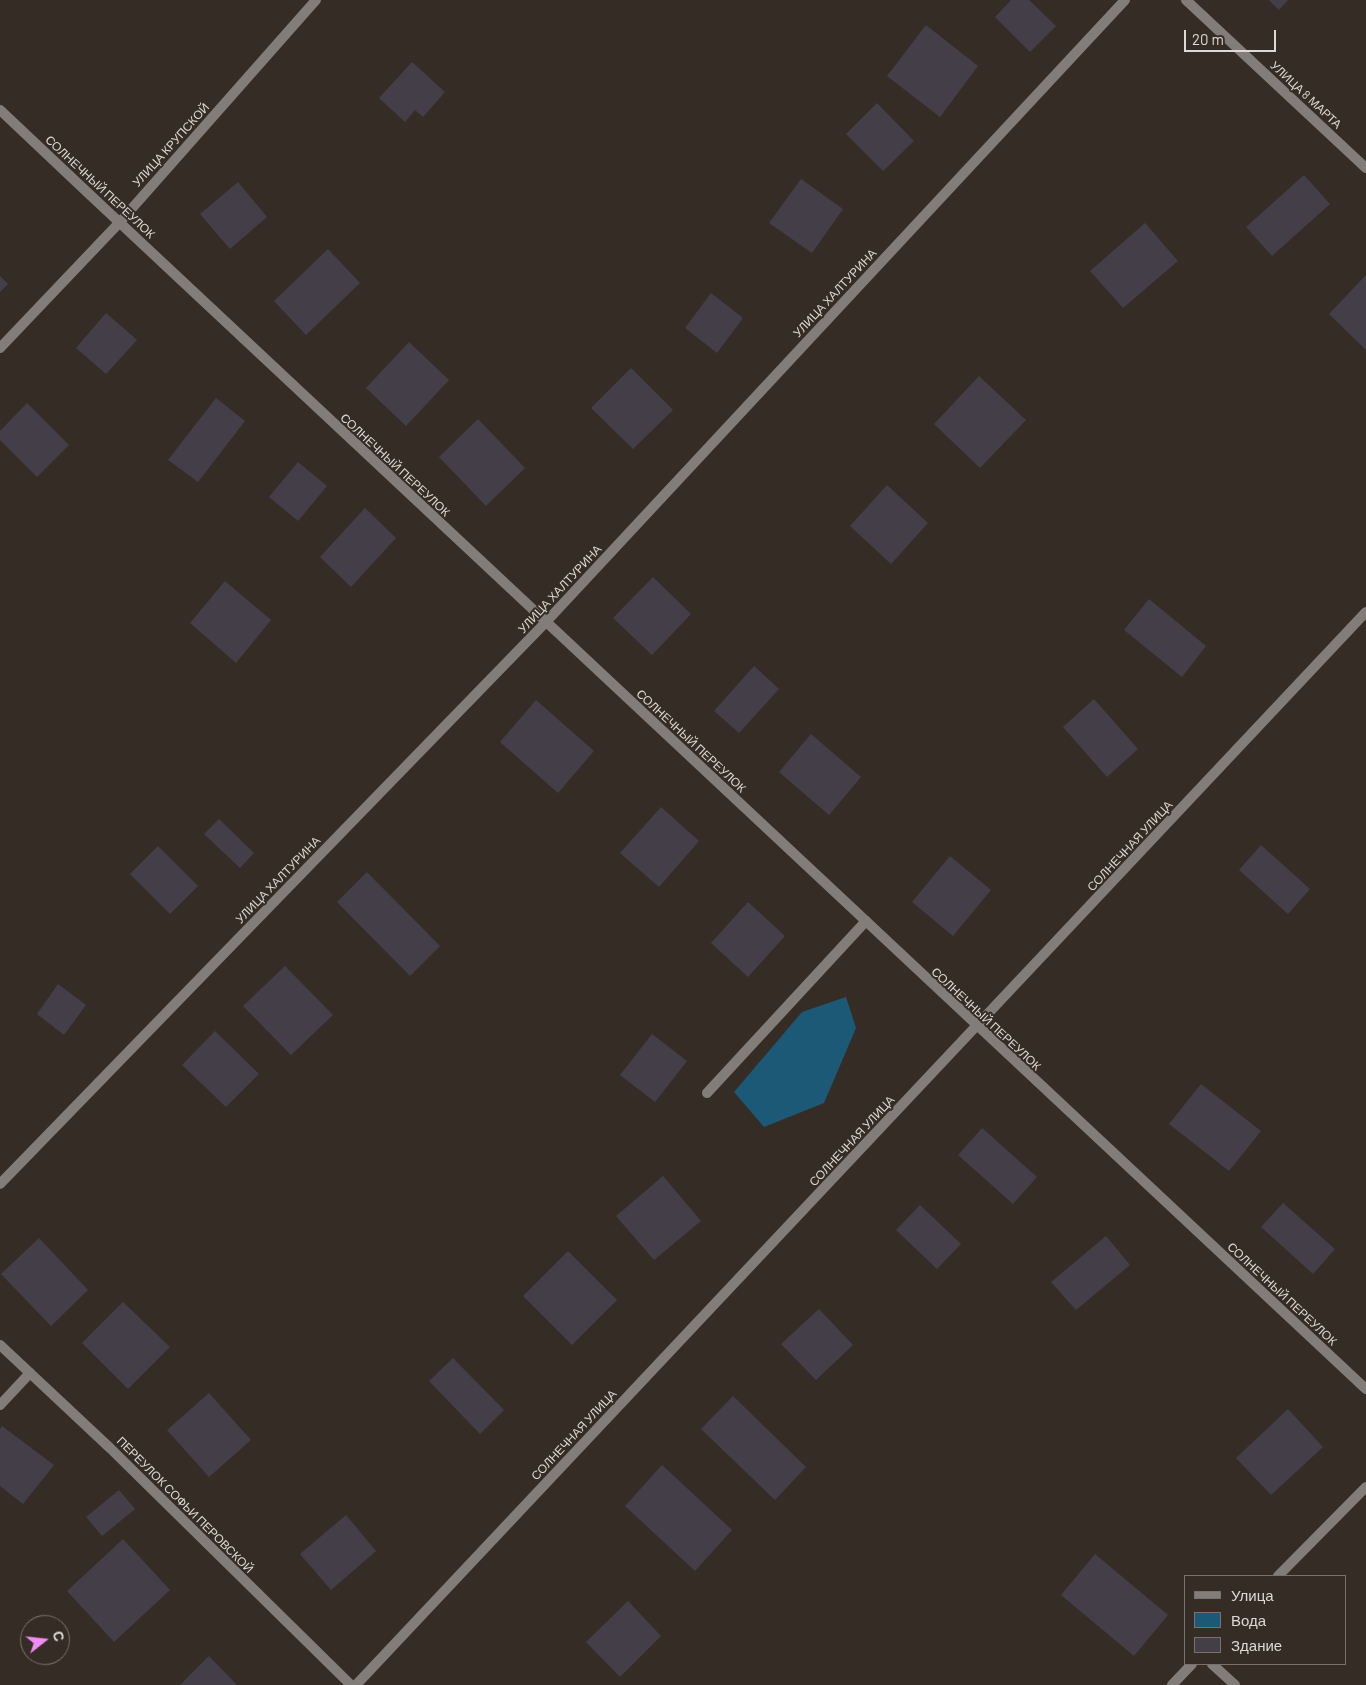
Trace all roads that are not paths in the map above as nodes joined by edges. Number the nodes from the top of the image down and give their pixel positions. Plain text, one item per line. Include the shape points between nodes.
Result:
1 (316, 0) edge
2 (1125, 0) edge
3 (1186, 0) edge
4 (0, 110) edge
5 (1366, 168) edge
6 (119, 222) junction
7 (0, 348) edge
8 (1366, 612) edge
9 (545, 624) junction
10 (866, 922) junction
11 (976, 1028) junction
12 (707, 1092) dead end
13 (0, 1184) edge
14 (0, 1345) edge
15 (30, 1373) junction
16 (1366, 1389) edge
17 (0, 1405) edge
18 (1366, 1487) edge
19 (1279, 1575) edge
20 (1191, 1665) edge
21 (1213, 1665) edge
22 (351, 1685) edge
23 (356, 1685) edge
24 (1172, 1685) edge
25 (1235, 1685) edge

1 - 6 street, УЛИЦА КРУПСКОЙ
2 - 9 street, УЛИЦА ХАЛТУРИНА
3 - 5 street, УЛИЦА 8 МАРТА
4 - 6 street, СОЛНЕЧНЫЙ ПЕРЕУЛОК
6 - 7 street, УЛИЦА КРУПСКОЙ
6 - 9 street, СОЛНЕЧНЫЙ ПЕРЕУЛОК
8 - 11 street, СОЛНЕЧНАЯ УЛИЦА
9 - 10 street, СОЛНЕЧНЫЙ ПЕРЕУЛОК
9 - 13 street, УЛИЦА ХАЛТУРИНА
10 - 11 street, СОЛНЕЧНЫЙ ПЕРЕУЛОК
10 - 12 street
11 - 16 street, СОЛНЕЧНЫЙ ПЕРЕУЛОК
11 - 23 street, СОЛНЕЧНАЯ УЛИЦА
14 - 15 street, ПЕРЕУЛОК СОФЬИ ПЕРОВСКОЙ
15 - 17 street
15 - 22 street, ПЕРЕУЛОК СОФЬИ ПЕРОВСКОЙ
18 - 19 street
20 - 24 street
21 - 25 street

